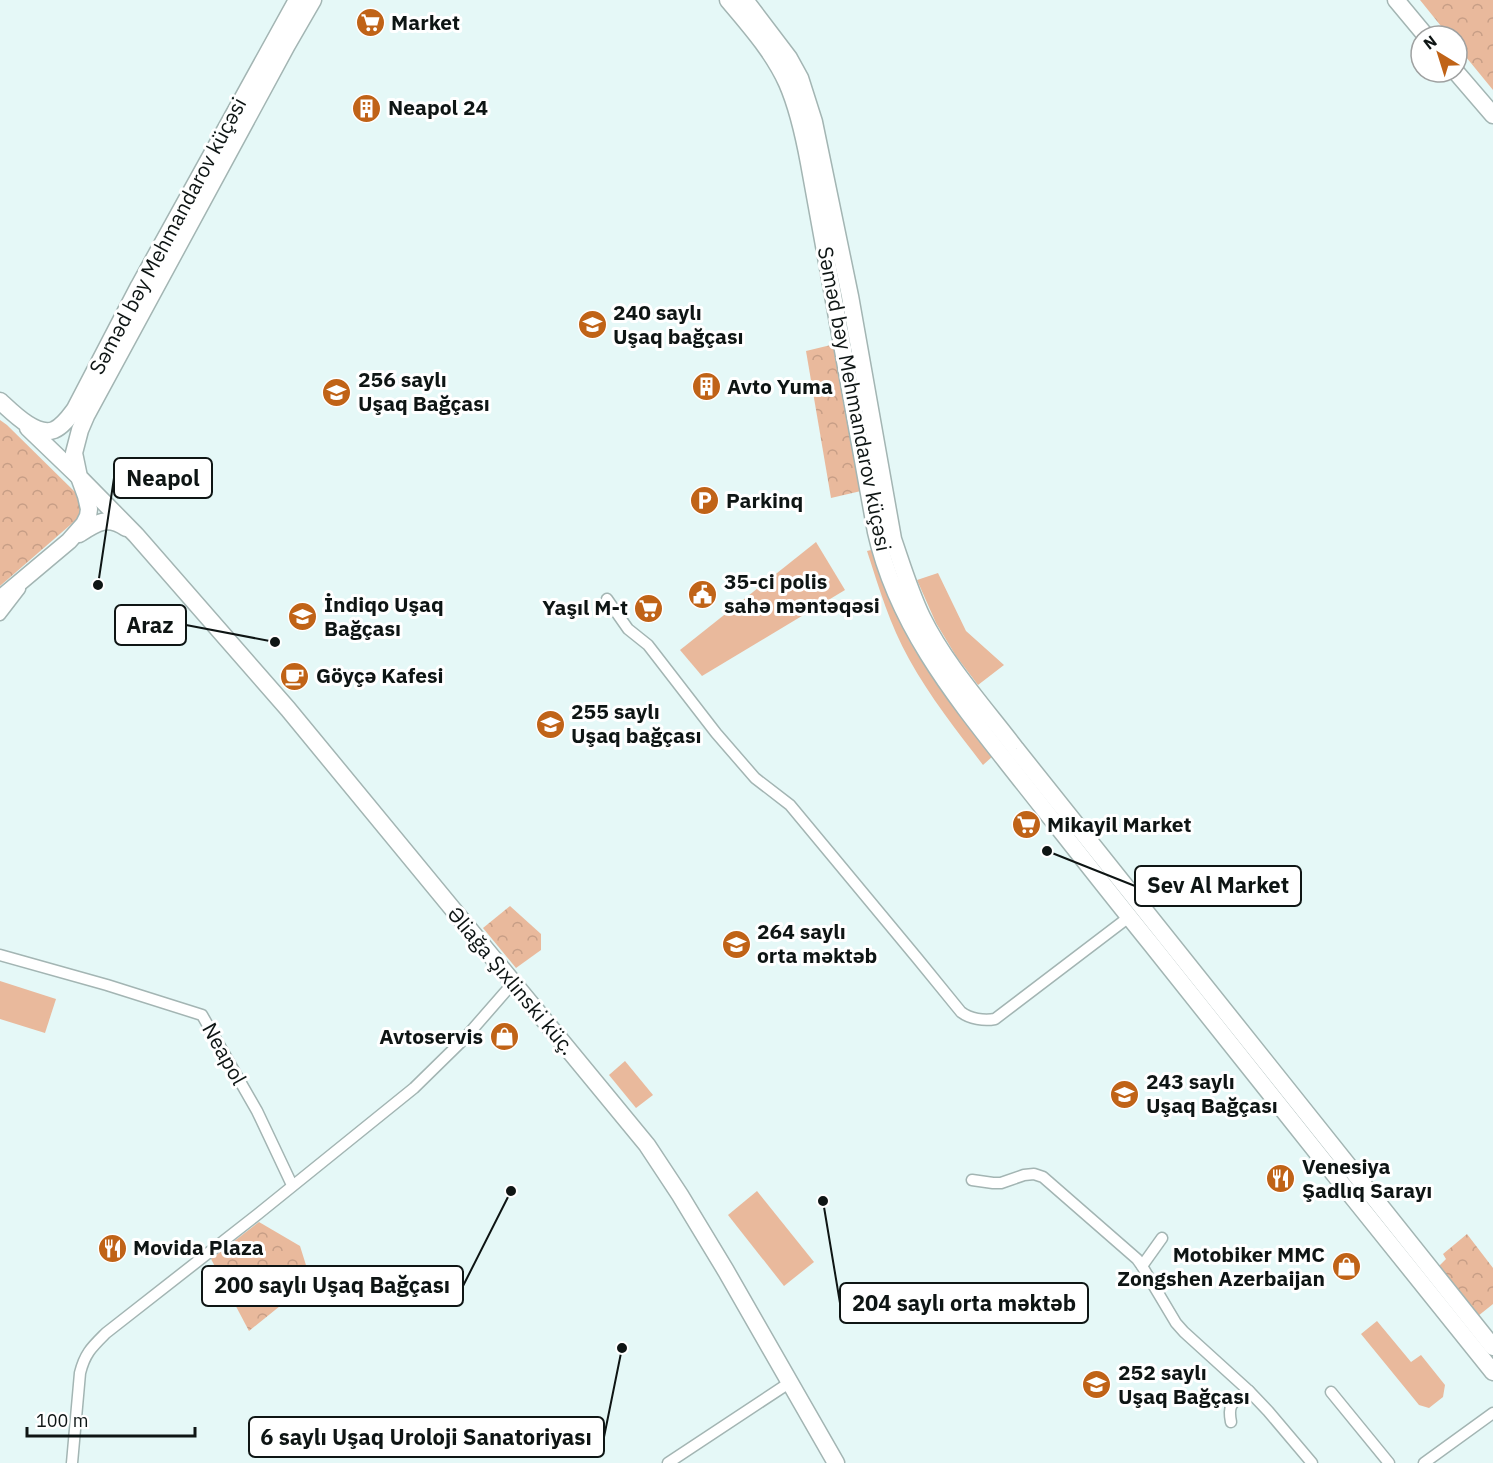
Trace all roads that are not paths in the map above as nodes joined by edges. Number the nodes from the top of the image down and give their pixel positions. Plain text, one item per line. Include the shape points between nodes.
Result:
1 (297, 0) edge
2 (313, 0) edge
3 (728, 0) edge
4 (745, 0) edge
5 (1396, 0) edge
6 (1416, 24) edge
7 (1466, 84) edge
8 (1493, 116) edge
9 (0, 401) edge
10 (0, 410) edge
11 (16, 416) junction
12 (79, 477) junction
13 (136, 535) junction
14 (69, 541) junction
15 (37, 568) junction
16 (0, 599) edge
17 (607, 599) dead end
18 (0, 615) edge
19 (1129, 917) junction
20 (0, 955) edge
21 (513, 983) junction
22 (972, 1180) dead end
23 (292, 1185) junction
24 (1162, 1238) dead end
25 (1142, 1266) junction
26 (1493, 1347) edge
27 (1493, 1372) edge
28 (789, 1383) junction
29 (1249, 1391) junction
30 (1331, 1392) dead end
31 (1493, 1413) edge
32 (1231, 1422) dead end
33 (72, 1463) edge
34 (668, 1463) edge
35 (836, 1463) edge
36 (1312, 1463) edge
37 (1389, 1463) edge
38 (1424, 1463) edge

1 - 11 main road, Səməd bəy Mehmandarov küçəsi via 75,409 64,423 46,432
2 - 12 main road, Səməd bəy Mehmandarov küçəsi via 86,416 74,453
3 - 19 main road, Səməd bəy Mehmandarov küçəsi via 778,65 795,104 812,174 876,532 911,626 957,697
4 - 26 main road, Səməd bəy Mehmandarov küçəsi via 789,58 808,100 850,296 893,539 922,618 968,688
5 - 6 main road
7 - 8 main road
9 - 11 main road
10 - 11 main road
11 - 12 main road, Əliağa Şıxlinski küç.
12 - 13 main road, Əliağa Şıxlinski küç.
12 - 14 main road, Səməd bəy Mehmandarov küçəsi via 88,516
13 - 14 main road via 108,520
13 - 21 main road, Əliağa Şıxlinski küç. via 293,716
14 - 15 main road
15 - 16 main road
15 - 18 street
17 - 19 street via 716,733 755,778 790,806 967,1016 995,1019
19 - 27 main road, Səməd bəy Mehmandarov küçəsi
20 - 23 street, Neapol via 202,1015
21 - 23 street via 421,1081
21 - 28 main road, Əliağa Şıxlinski küç. via 658,1161
22 - 25 street via 1001,1183 1023,1175 1044,1177
23 - 33 street via 91,1348 80,1373
24 - 25 street
25 - 29 street via 1176,1323
28 - 34 street
28 - 35 main road, Əliağa Şıxlinski küç.
29 - 32 street via 1228,1409
29 - 36 street
30 - 37 street
31 - 38 street

